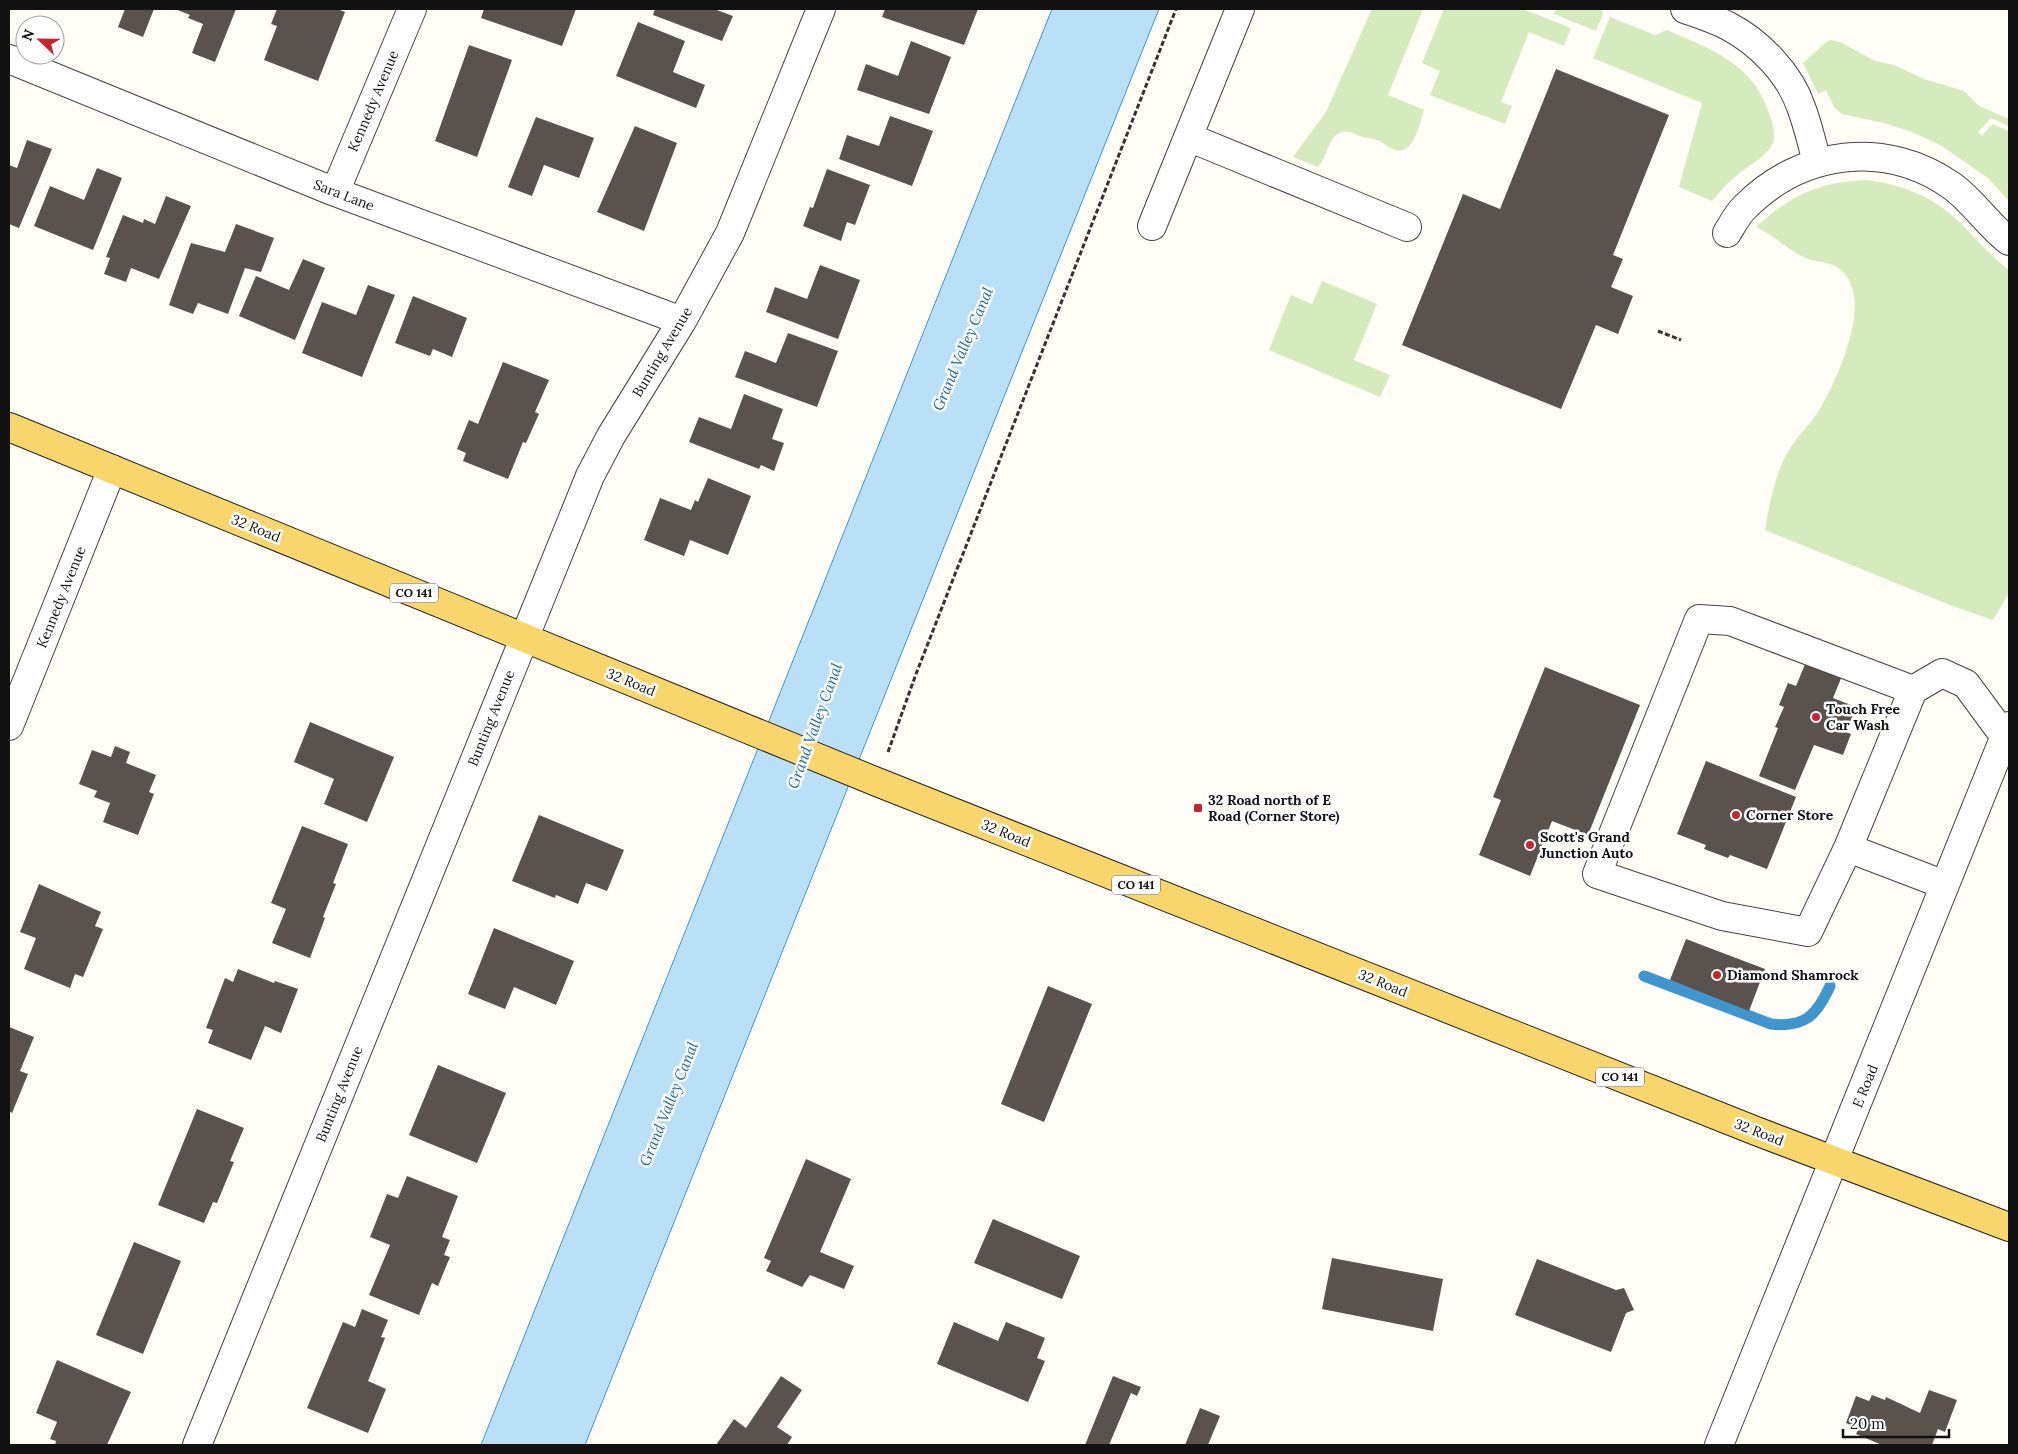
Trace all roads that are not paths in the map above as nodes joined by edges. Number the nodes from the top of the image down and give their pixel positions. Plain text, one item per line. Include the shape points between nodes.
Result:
1 (412, 9) edge
2 (820, 9) edge
3 (1240, 9) edge
4 (1685, 9) edge
5 (9, 59) edge
6 (1188, 137) junction
7 (1817, 162) junction
8 (335, 192) junction
9 (1152, 226) dead end
10 (1407, 227) dead end
11 (1727, 233) dead end
12 (2009, 241) edge
13 (682, 321) junction
14 (9, 427) edge
15 (112, 469) junction
16 (523, 638) junction
17 (1912, 690) junction
18 (9, 726) edge
19 (2008, 734) edge
20 (1848, 848) junction
21 (1945, 885) junction
22 (1835, 1160) junction
23 (2009, 1227) edge
24 (197, 1445) edge
25 (1719, 1445) edge

1 - 8 street, Kennedy Avenue
2 - 13 street, Bunting Avenue via 730,233
3 - 6 street
4 - 7 street via 1728,26 1771,60 1788,81 1801,106
5 - 8 street, Sara Lane
6 - 9 street
6 - 10 street
7 - 11 street via 1766,190 1743,209
7 - 12 street via 1874,155 1901,161 1951,186
8 - 13 street, Sara Lane
13 - 16 street, Bunting Avenue via 590,476
14 - 15 main road, 32 Road / CO 141
15 - 16 main road, 32 Road / CO 141
15 - 18 street, Kennedy Avenue
16 - 22 main road, 32 Road / CO 141 via 871,780
16 - 24 street, Bunting Avenue
17 - 19 street via 1942,673 1966,684
17 - 20 street
17 - 20 street via 1730,621 1699,619 1597,874 1722,916 1808,932
19 - 21 street, E Road
20 - 21 street
21 - 22 street, E Road
22 - 23 main road, 32 Road / CO 141
22 - 25 street, E Road

